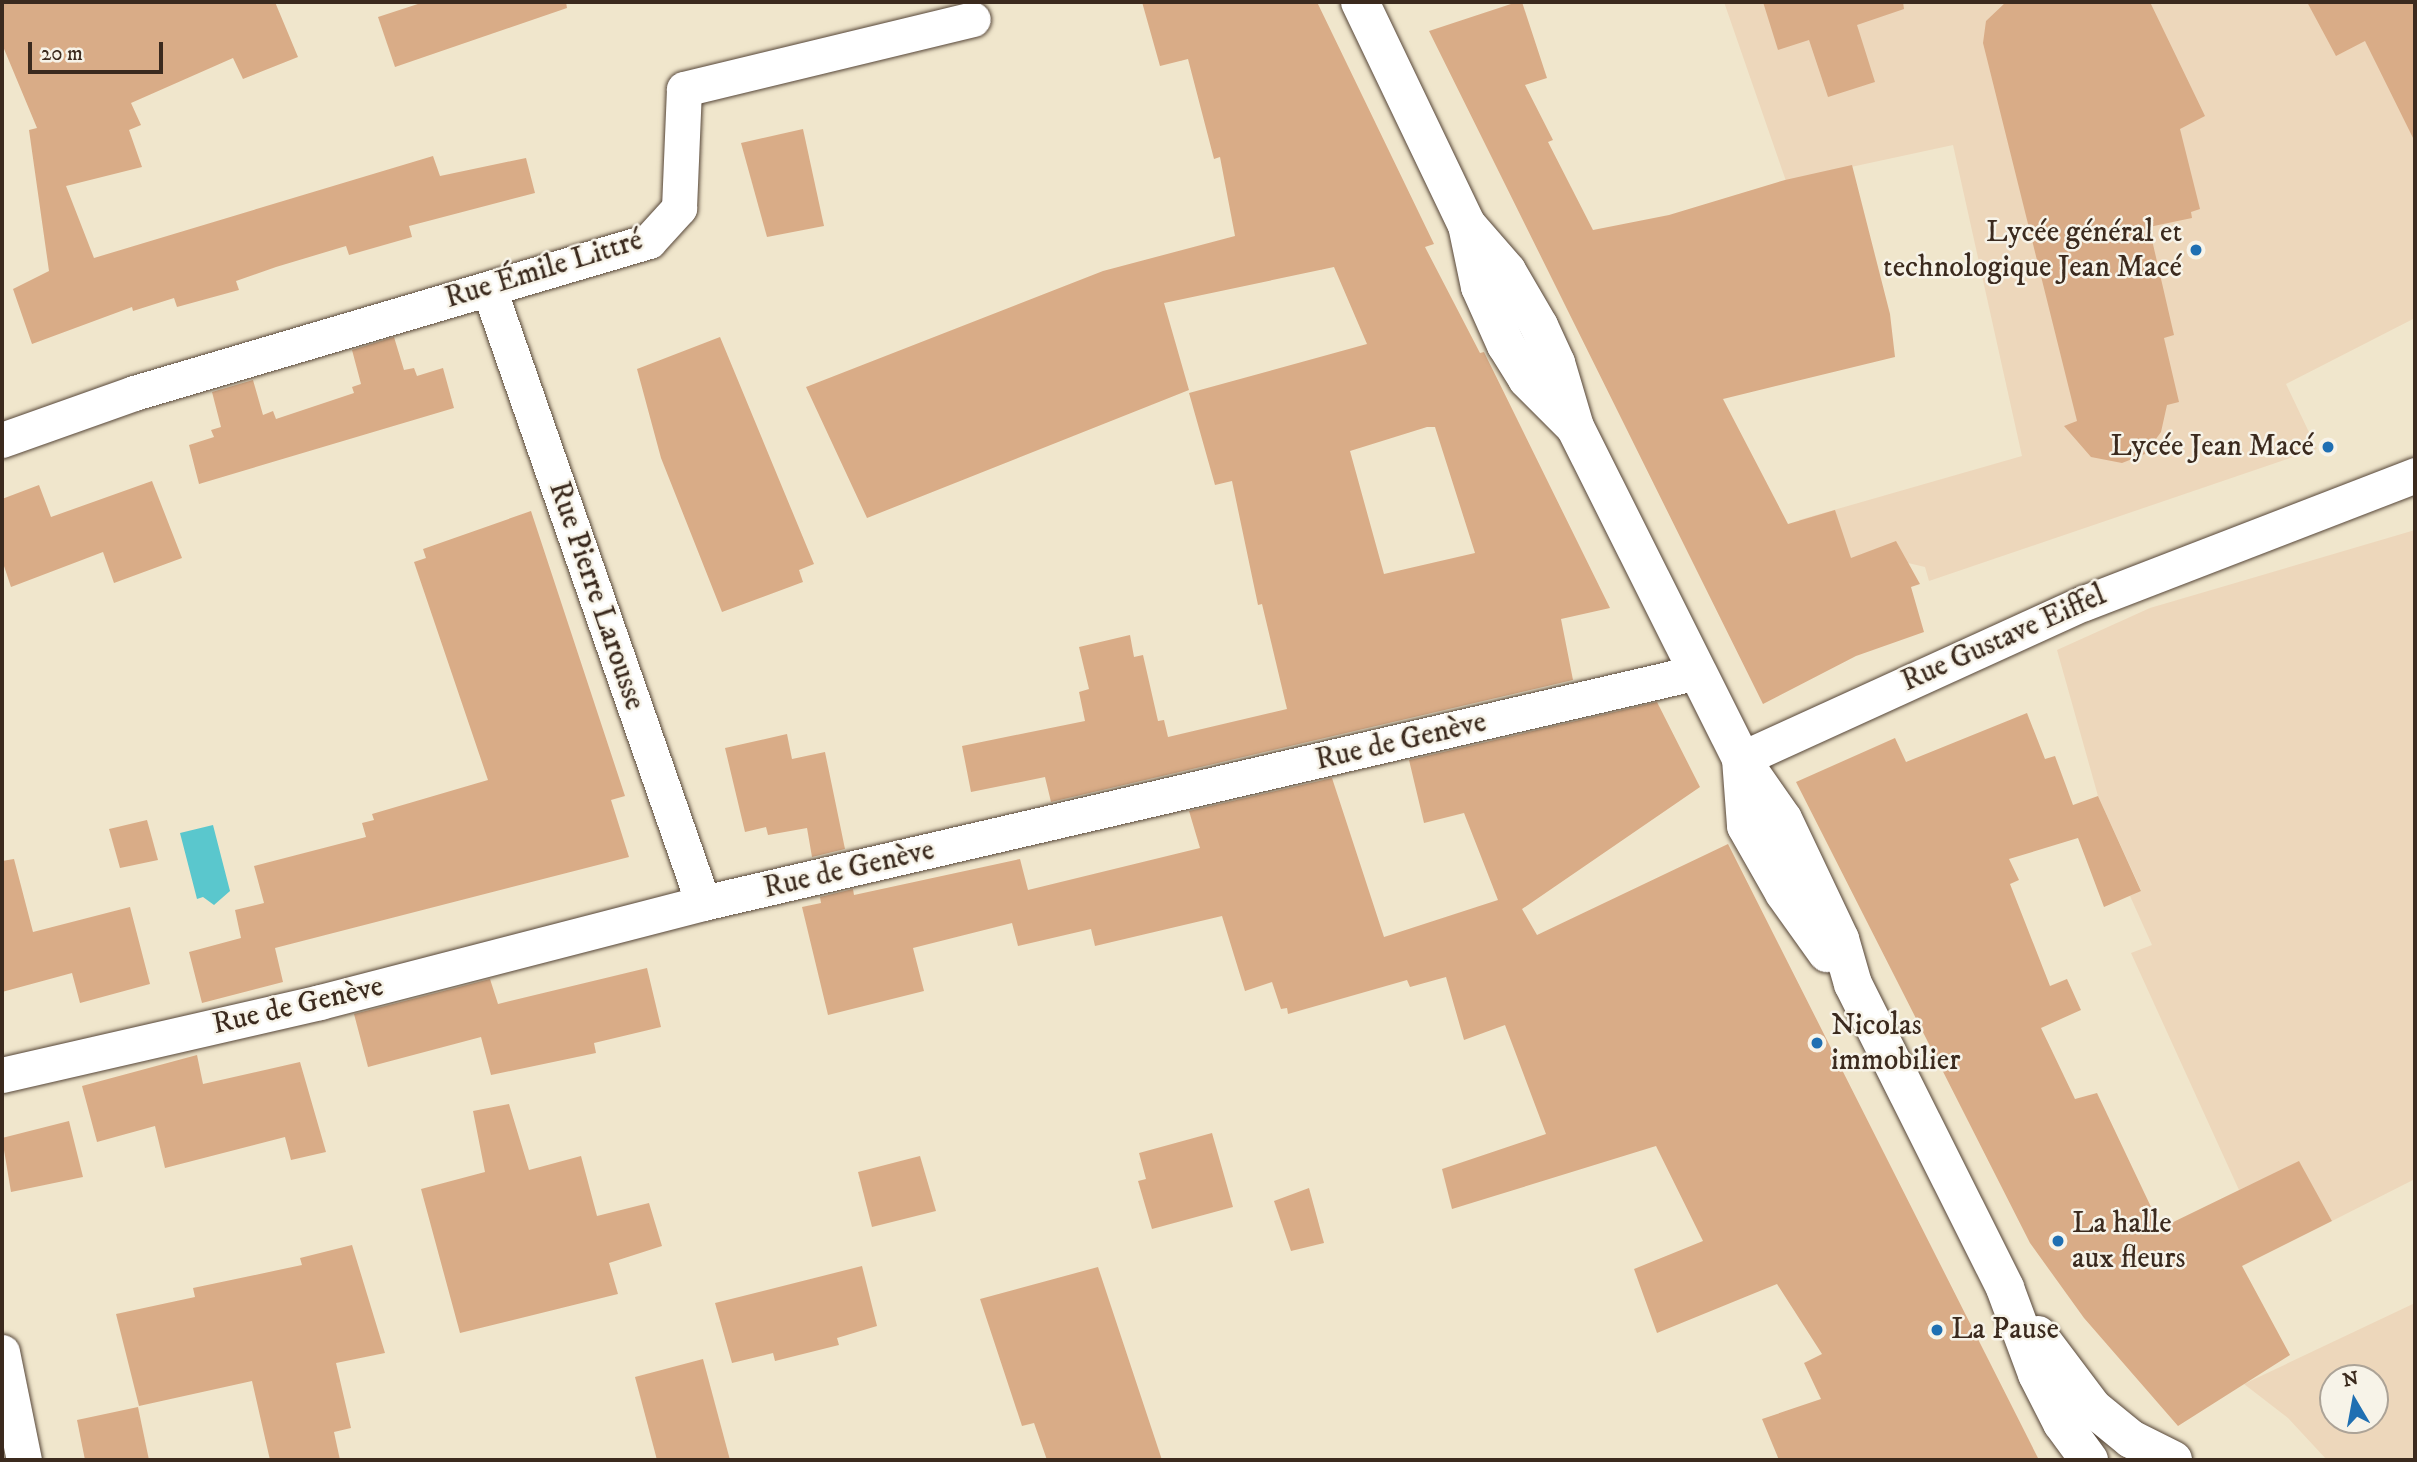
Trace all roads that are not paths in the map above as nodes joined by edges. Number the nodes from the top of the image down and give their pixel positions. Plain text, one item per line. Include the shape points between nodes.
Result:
1 (1360, 2) edge
2 (973, 19) dead end
3 (489, 289) junction
4 (2, 440) edge
5 (2415, 475) edge
6 (2415, 500) edge
7 (2272, 533) junction
8 (1698, 672) junction
9 (1741, 759) junction
10 (704, 903) junction
11 (2, 1075) edge
12 (2005, 1288) junction
13 (2, 1352) edge
14 (24, 1460) edge
15 (2089, 1460) edge
16 (2173, 1460) edge

1 - 8 main road via 1467,225 1507,271 1539,326 1575,426
2 - 3 street, Rue Émile Littré via 684,89 679,208 649,241
3 - 4 street, Rue Émile Littré via 160,385
3 - 10 street, Rue Pierre Larousse
5 - 7 street, Rue Gustave Eiffel
6 - 7 street, Rue Gustave Eiffel
7 - 9 street, Rue Gustave Eiffel via 2084,603
8 - 9 main road
8 - 10 street, Rue de Genève
9 - 12 main road via 1746,826 1784,893 1853,984
10 - 11 street, Rue de Genève via 320,1002
12 - 15 main road via 2037,1374 2062,1423
12 - 16 main road via 2093,1408 2131,1439
13 - 14 street

